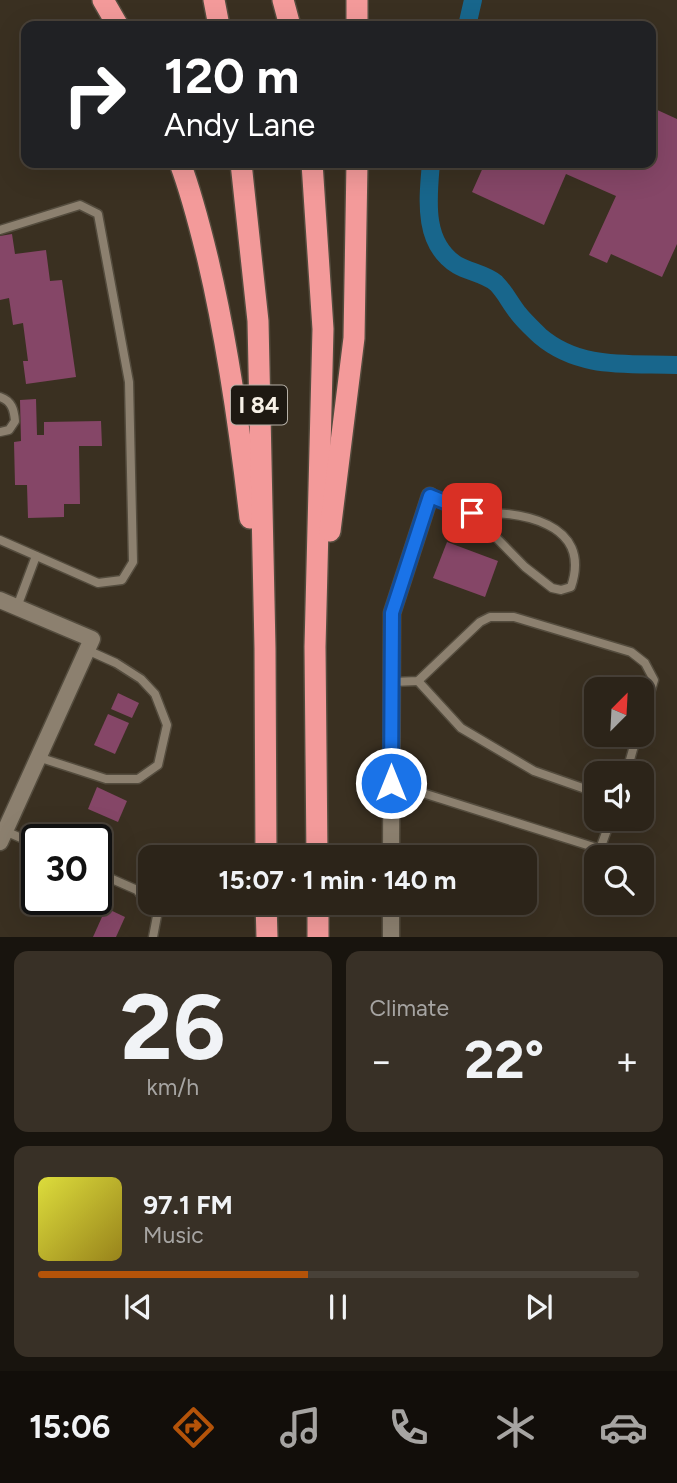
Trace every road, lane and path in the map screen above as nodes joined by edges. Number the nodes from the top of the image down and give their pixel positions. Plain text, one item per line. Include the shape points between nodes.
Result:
1 (103, 0) edge
2 (214, 0) edge
3 (284, 0) edge
4 (357, 0) edge
5 (115, 21) edge
6 (218, 21) edge
7 (289, 21) edge
8 (357, 21) edge
9 (182, 168) edge
10 (242, 168) edge
11 (312, 168) edge
12 (357, 168) edge
13 (0, 230) edge
14 (0, 397) edge
15 (0, 432) edge
16 (430, 496) joint
17 (472, 513) junction
18 (0, 540) edge
19 (36, 556) junction
20 (0, 600) edge
21 (17, 607) junction
22 (90, 644) junction
23 (315, 647) junction
24 (265, 648) junction
25 (652, 677) edge
26 (418, 681) junction
27 (392, 682) junction
28 (38, 757) junction
29 (391, 783) junction
30 (584, 788) edge
31 (3, 828) edge
32 (607, 831) edge
33 (21, 837) edge
34 (266, 845) edge
35 (317, 845) edge
36 (391, 845) edge
37 (112, 879) edge
38 (266, 915) edge
39 (318, 915) edge
40 (391, 915) edge
41 (153, 937) edge
42 (267, 937) edge
43 (318, 937) edge
44 (391, 937) edge

1 - 5 highway
2 - 6 highway
3 - 7 highway
4 - 8 highway
9 - 24 highway via 226,343
10 - 24 highway, I 84 via 258,321
11 - 23 highway, I 84 via 323,329
12 - 23 highway via 354,338
13 - 19 lane via 80,205 98,214 129,382 133,562 122,580 99,583
14 - 15 lane via 14,408 15,421 9,430
16 - 17 lane
16 - 27 street via 392,613
17 - 17 lane via 528,518 569,540 575,574 571,587 552,587 525,567
18 - 19 lane
19 - 21 lane
20 - 21 street
21 - 22 street
22 - 28 street
22 - 28 lane via 155,694 167,725 158,765 138,779 106,779
23 - 35 highway, I 84
24 - 34 highway, I 84
25 - 26 lane via 631,652 514,617 490,617
26 - 27 lane
26 - 30 lane via 461,728 534,771
27 - 29 street
28 - 31 street
29 - 32 lane via 600,849
29 - 36 street
31 - 33 lane
37 - 41 lane via 137,890 157,916
38 - 42 highway
39 - 43 highway
40 - 44 street

